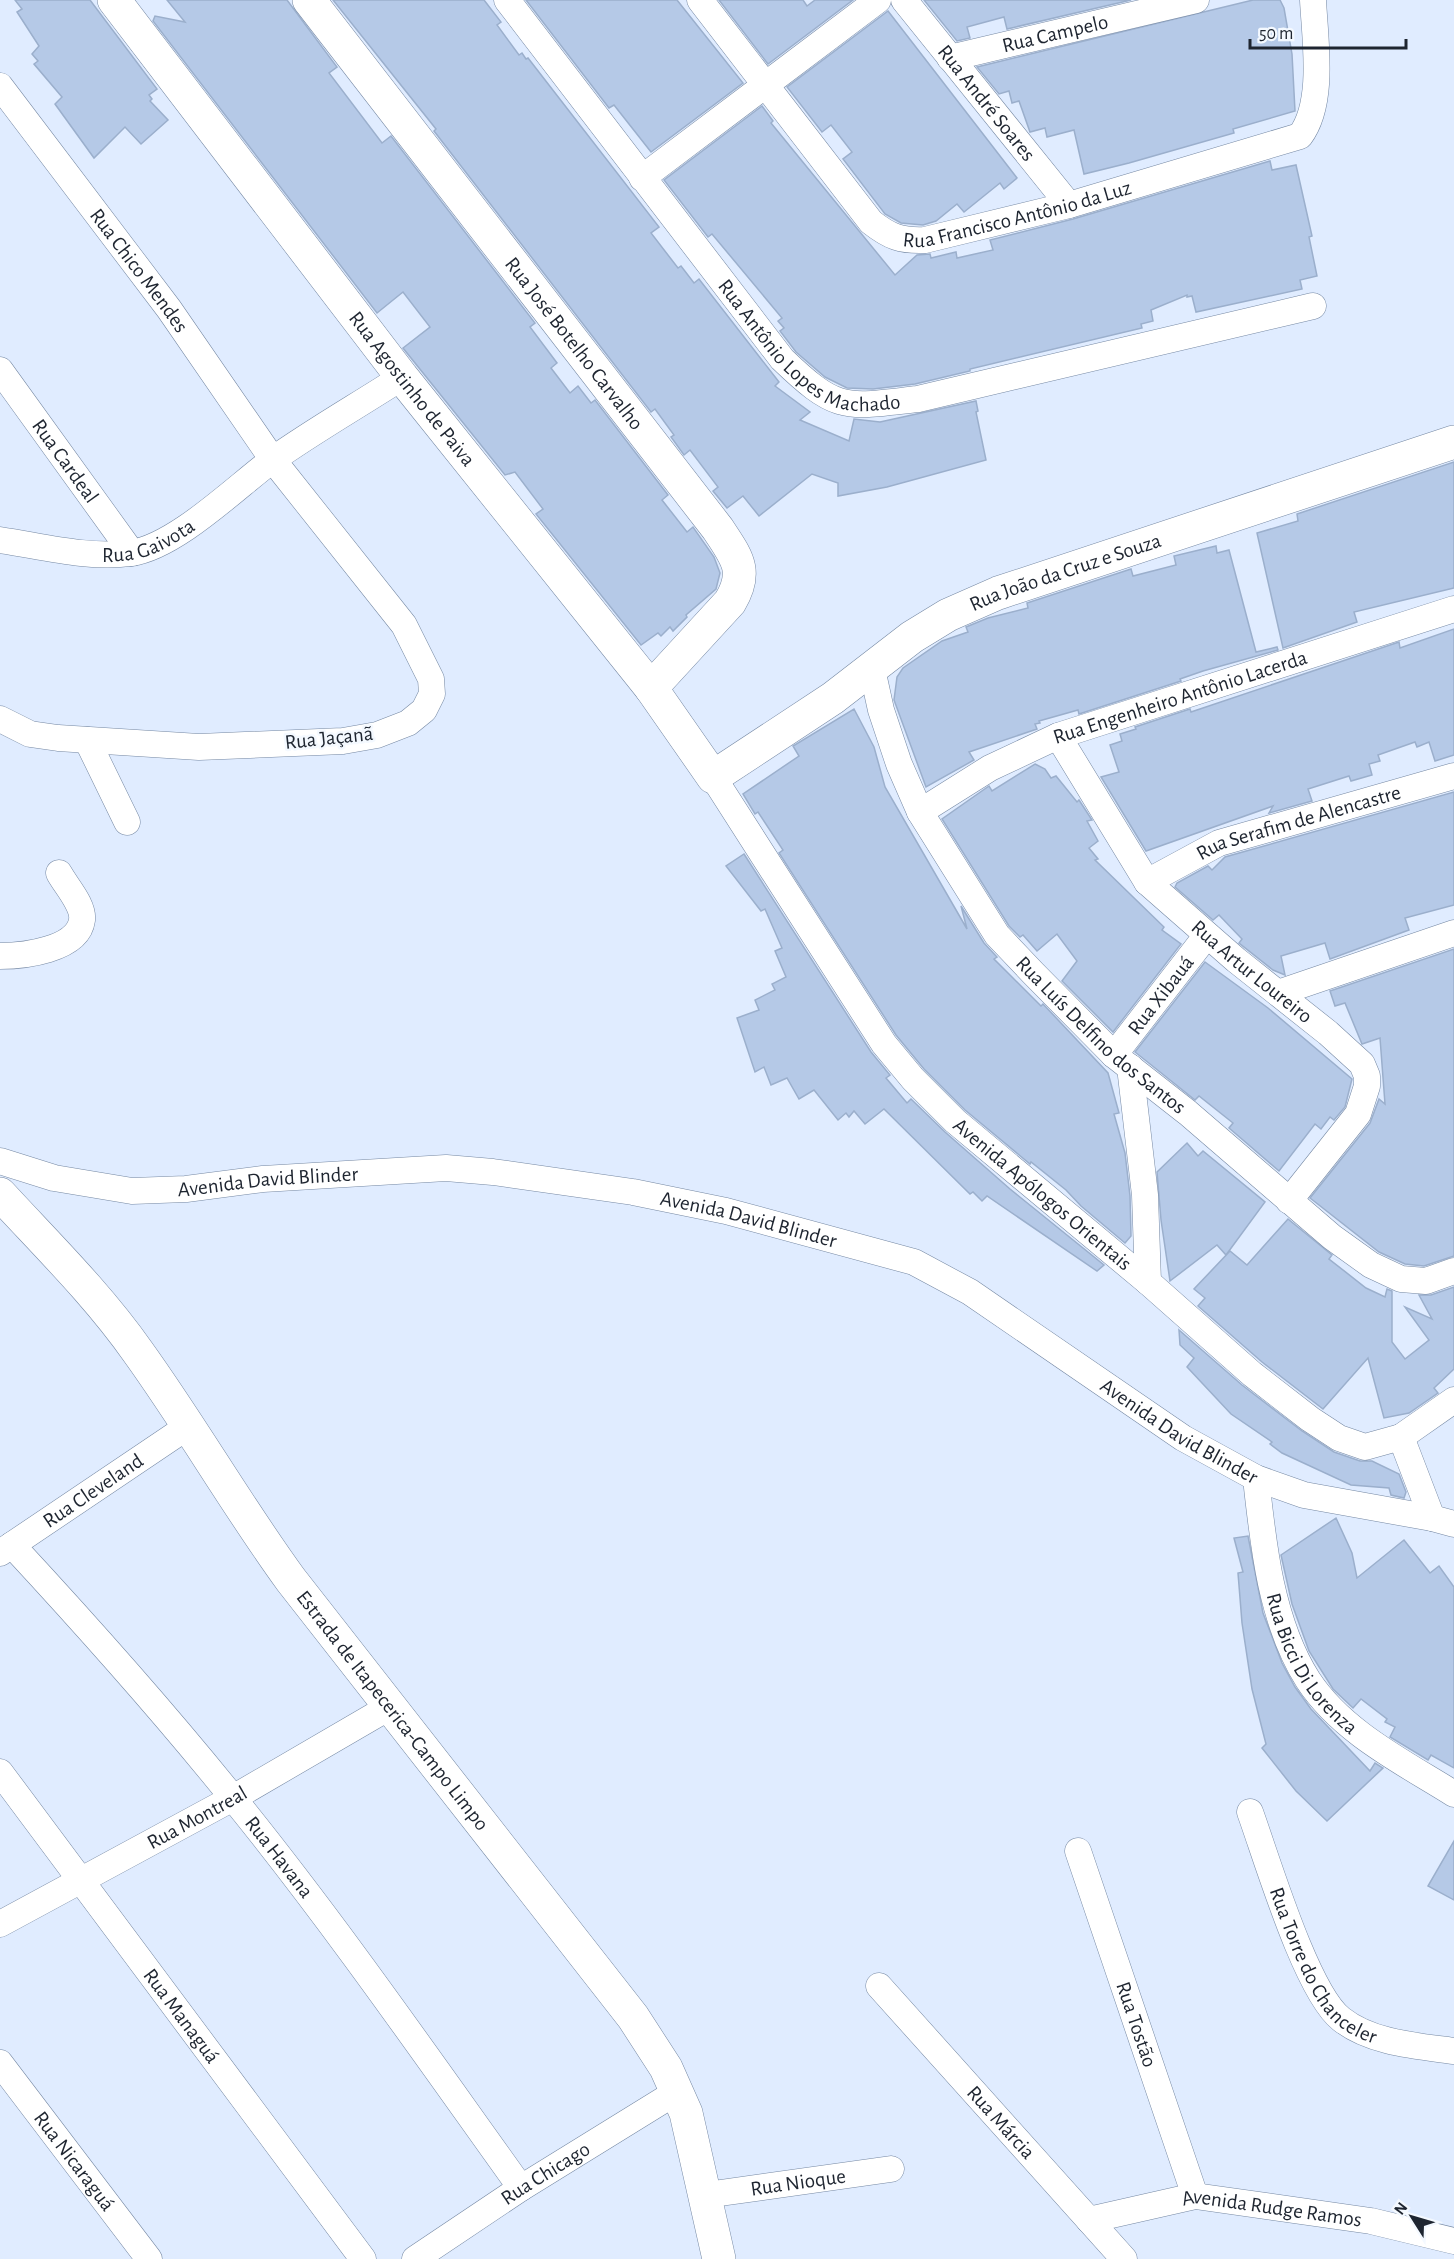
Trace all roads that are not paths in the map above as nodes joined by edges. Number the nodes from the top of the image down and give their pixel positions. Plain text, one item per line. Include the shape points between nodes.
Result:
1 (309, 0) edge
2 (507, 0) edge
3 (700, 0) edge
4 (878, 0) edge
5 (904, 0) edge
6 (1196, 0) edge
7 (1313, 0) edge
8 (124, 4) edge
9 (950, 58) junction
10 (0, 86) edge
11 (766, 86) junction
12 (642, 178) junction
13 (1070, 205) junction
14 (1313, 306) dead end
15 (0, 370) edge
16 (402, 377) junction
17 (1454, 442) edge
18 (281, 455) junction
19 (0, 540) edge
20 (132, 554) junction
21 (1454, 609) edge
22 (872, 669) junction
23 (651, 688) junction
24 (0, 719) edge
25 (1058, 736) junction
26 (87, 740) junction
27 (1454, 776) edge
28 (713, 777) junction
29 (920, 812) junction
30 (127, 822) dead end
31 (59, 873) dead end
32 (1147, 882) junction
33 (1454, 933) edge
34 (1207, 935) junction
35 (0, 956) edge
36 (1278, 993) junction
37 (1122, 1061) junction
38 (0, 1161) edge
39 (0, 1194) edge
40 (1289, 1201) junction
41 (1454, 1271) edge
42 (1148, 1282) junction
43 (1454, 1400) edge
44 (188, 1426) junction
45 (1401, 1437) junction
46 (1256, 1478) junction
47 (1443, 1521) edge
48 (6, 1549) edge
49 (391, 1706) junction
50 (0, 1772) edge
51 (1454, 1794) edge
52 (233, 1798) junction
53 (1250, 1812) dead end
54 (1078, 1851) dead end
55 (82, 1882) junction
56 (0, 1924) edge
57 (879, 1986) dead end
58 (1454, 2051) edge
59 (0, 2063) edge
60 (678, 2091) junction
61 (891, 2169) dead end
62 (521, 2188) junction
63 (706, 2195) junction
64 (1196, 2196) junction
65 (1089, 2220) junction
66 (1454, 2241) edge
67 (149, 2259) edge
68 (363, 2259) edge
69 (415, 2259) edge
70 (719, 2259) edge
71 (1124, 2259) edge

1 - 23 main road, Rua José Botelho Carvalho via 718,529 736,558 741,575 739,588 730,602
2 - 12 street, Rua Antônio Lopes Machado
3 - 11 street, Rua Francisco Antônio da Luz
4 - 11 street
5 - 9 street, Rua André Soares
6 - 9 street, Rua Campelo
7 - 13 street, Rua Francisco Antônio da Luz via 1313,114 1300,136
8 - 16 main road, Rua Agostinho de Paiva
9 - 13 street, Rua André Soares
10 - 18 street, Rua Chico Mendes
11 - 12 street
11 - 13 street, Rua Francisco Antônio da Luz via 871,222 897,240 925,240
12 - 14 street, Rua Antônio Lopes Machado via 782,359 812,388 836,402 868,405 918,399
15 - 20 street, Rua Cardeal
16 - 18 street, Rua Gaivota
16 - 23 main road, Rua Agostinho de Paiva
17 - 22 main road, Rua João da Cruz e Souza via 998,593 948,615
18 - 20 street, Rua Gaivota via 184,529 158,545
18 - 26 street, Rua Jaçanã via 404,625 432,679 432,694 424,710 408,723 377,735 343,741 199,747
19 - 20 street, Rua Gaivota
21 - 25 street, Rua Engenheiro Antônio Lacerda
22 - 28 main road, Rua João da Cruz e Souza
22 - 29 street, Rua Luís Delfino dos Santos via 899,764
23 - 28 main road, Rua Agostinho de Paiva
24 - 26 street, Rua Jaçanã via 30,734
25 - 29 street, Rua Engenheiro Antônio Lacerda via 990,768
25 - 32 street, Rua Artur Loureiro
26 - 30 street
27 - 32 street, Rua Serafim de Alencastre via 1220,843
28 - 42 street, Avenida Apólogos Orientais via 850,993 913,1079 955,1121
29 - 37 street, Rua Luís Delfino dos Santos via 997,935
31 - 35 street via 80,908 78,931 60,944 27,956
32 - 34 street, Rua Artur Loureiro
33 - 36 street
34 - 36 street, Rua Artur Loureiro
34 - 37 street, Rua Xibauá
36 - 40 street, Rua Artur Loureiro via 1362,1064 1367,1076 1365,1098 1358,1114
37 - 40 street, Rua Luís Delfino dos Santos
37 - 42 street via 1145,1195
38 - 46 street, Avenida David Blinder via 54,1178 132,1191 263,1179 458,1169 633,1192 726,1211 922,1266 970,1292 1188,1441
39 - 44 main road, Estrada de Itapecerica-Campo Limpo via 100,1303
40 - 41 street, Rua Luís Delfino dos Santos via 1371,1265 1401,1279 1426,1281
42 - 45 street, Avenida Apólogos Orientais via 1252,1374 1339,1438 1365,1447
43 - 45 street, Avenida Apólogos Orientais
44 - 48 street, Rua Cleveland
44 - 49 main road, Estrada de Itapecerica-Campo Limpo via 249,1523
45 - 47 street
46 - 47 street, Avenida David Blinder via 1304,1495
46 - 51 street, Rua Bicci Di Lorenza via 1260,1520 1278,1608 1308,1680 1322,1698 1371,1742
48 - 52 street, Rua Havana via 119,1662
49 - 52 street, Rua Montreal
49 - 60 main road, Estrada de Itapecerica-Campo Limpo via 633,2017
50 - 55 street, Rua Managuá
52 - 55 street, Rua Montreal
52 - 62 street, Rua Havana via 358,1959
53 - 58 street, Rua Torre do Chanceler via 1312,1978 1329,2007 1359,2030
54 - 64 street, Rua Tostão
55 - 56 street, Rua Montreal
55 - 68 street, Rua Managuá
57 - 65 street, Rua Márcia
59 - 67 street, Rua Nicaraguá
60 - 62 street, Rua Chicago
60 - 63 main road, Estrada de Itapecerica-Campo Limpo
61 - 63 street, Rua Nioque
62 - 69 street, Rua Chicago
63 - 70 main road, Estrada de Itapecerica-Campo Limpo
64 - 65 street, Avenida Rudge Ramos
64 - 66 street, Avenida Rudge Ramos via 1371,2221
65 - 71 street, Rua Márcia

